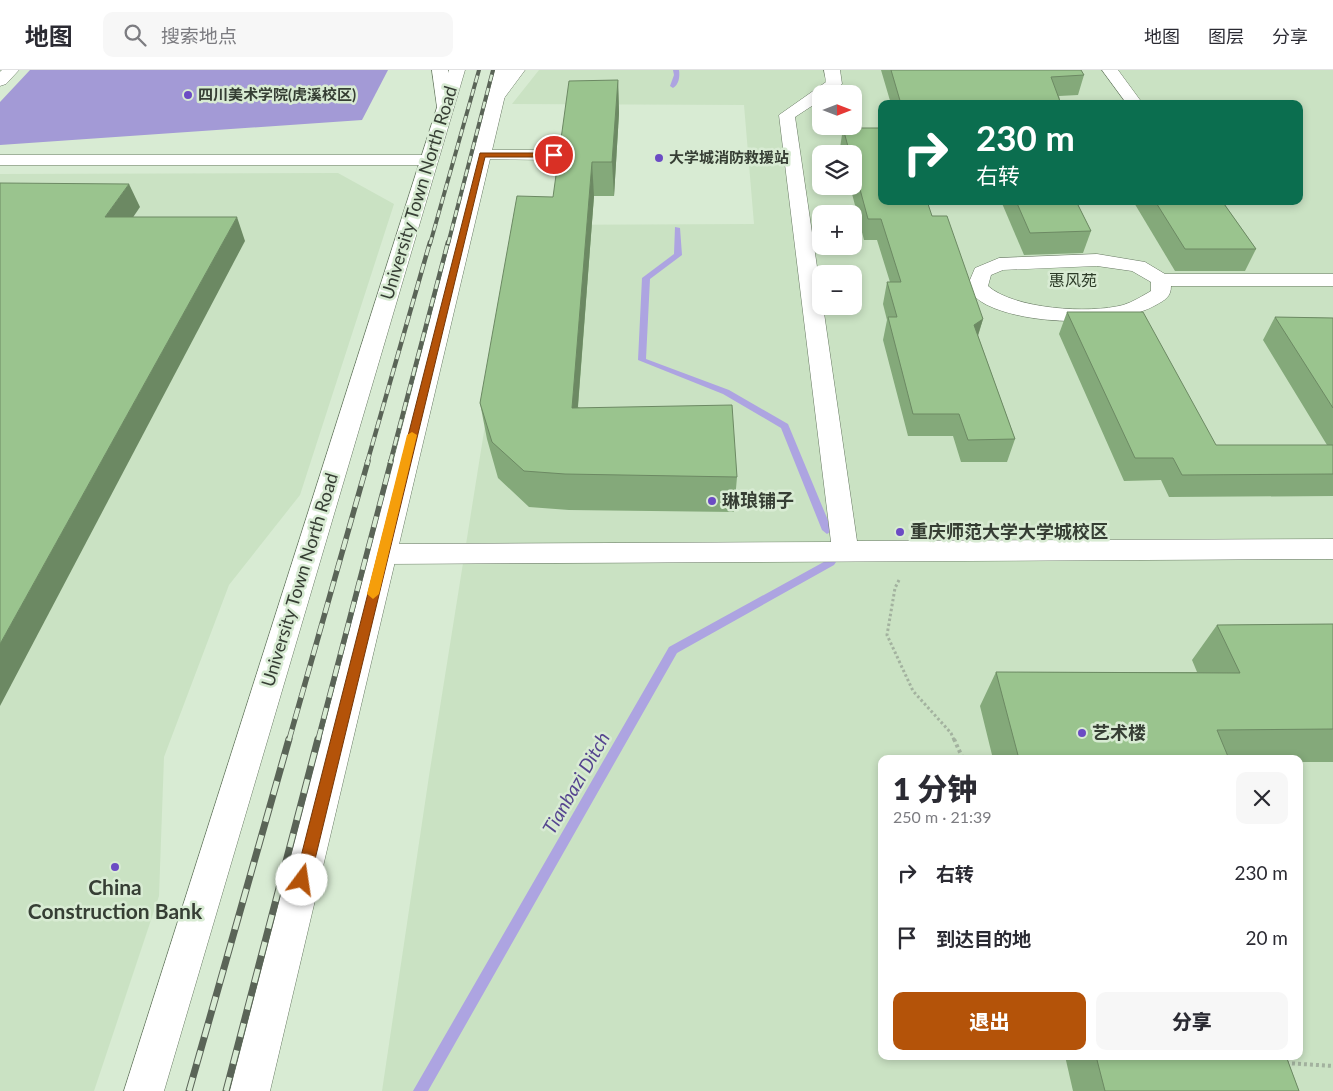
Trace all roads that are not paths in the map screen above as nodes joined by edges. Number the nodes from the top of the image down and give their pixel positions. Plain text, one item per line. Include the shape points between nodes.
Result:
1 (11, 70) edge
2 (440, 70) edge
3 (457, 70) edge
4 (503, 70) edge
5 (517, 70) edge
6 (832, 70) edge
7 (1110, 70) edge
8 (0, 81) edge
9 (496, 98) junction
10 (1132, 100) edge
11 (445, 108) junction
12 (482, 155) junction
13 (554, 155) dead end
14 (0, 160) edge
15 (428, 160) junction
16 (1161, 280) junction
17 (1333, 280) edge
18 (1333, 549) edge
19 (845, 550) junction
20 (383, 554) junction
21 (144, 1091) edge
22 (250, 1091) edge

1 - 8 main road
2 - 11 main road
3 - 11 main road, University Town North Road
4 - 9 main road
5 - 9 main road
6 - 19 main road via 834,84 787,115
7 - 10 main road
9 - 12 main road
11 - 15 main road, University Town North Road
12 - 13 main road
12 - 20 main road
14 - 15 main road
15 - 21 main road, University Town North Road
16 - 16 main road via 1138,266 1096,260 999,264 982,272 977,287 993,301 1025,311 1078,314 1122,311 1146,303 1161,293
16 - 17 main road
18 - 19 main road
19 - 20 main road
20 - 22 main road

